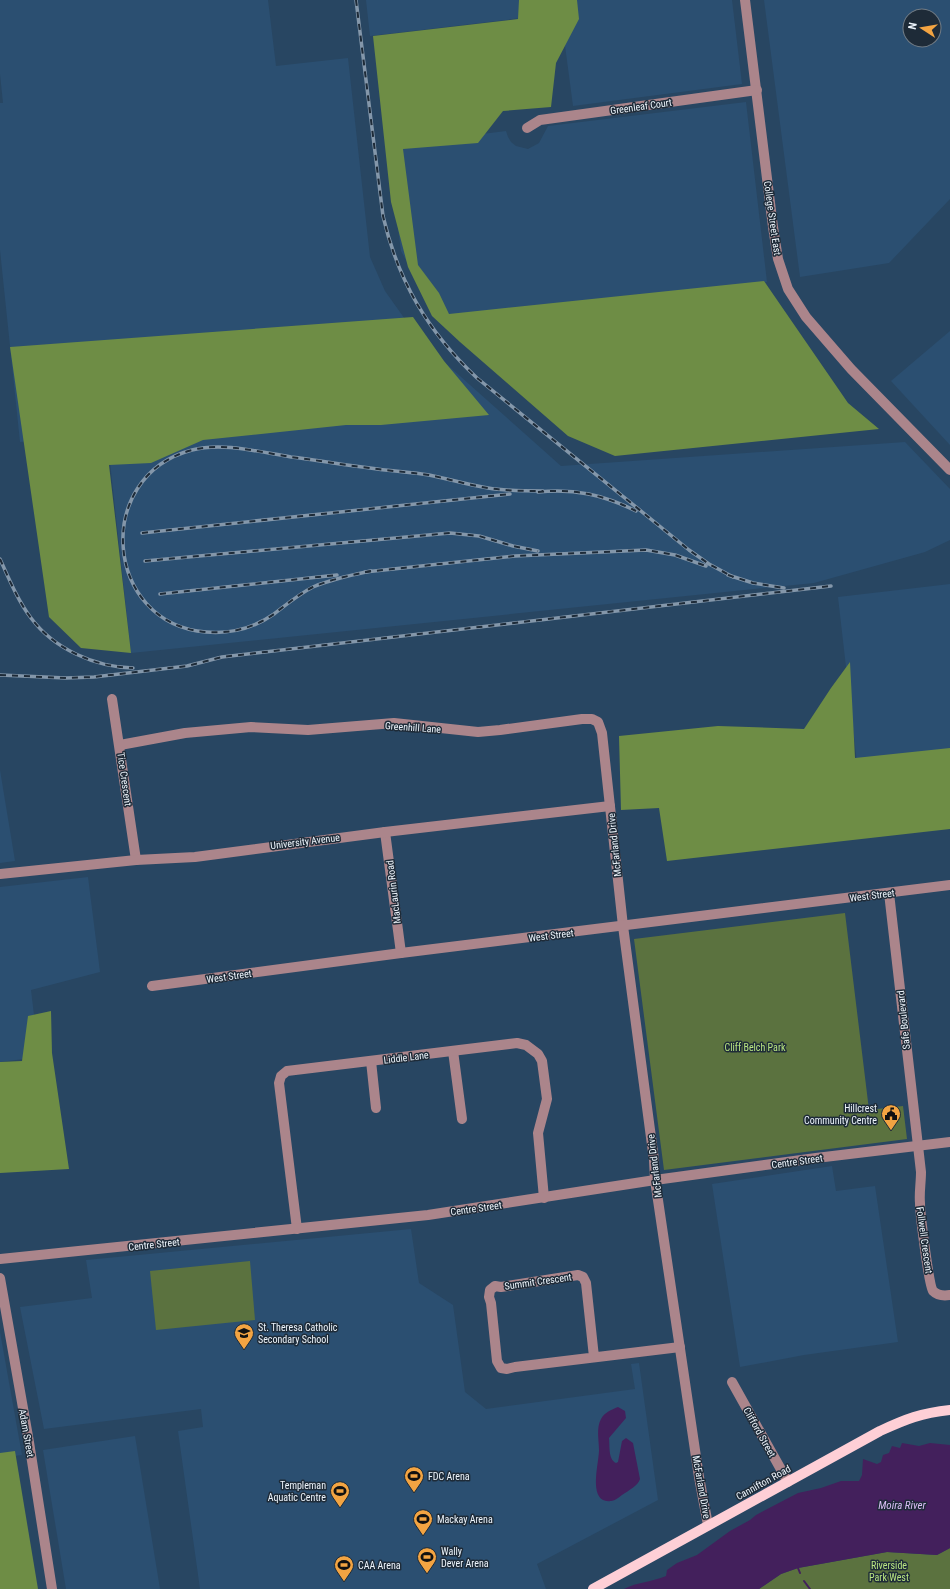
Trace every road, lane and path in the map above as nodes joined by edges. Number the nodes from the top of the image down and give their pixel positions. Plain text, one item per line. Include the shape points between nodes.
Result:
1 (745, 0) edge
2 (757, 90) junction
3 (527, 128) dead end
4 (950, 470) edge
5 (112, 699) dead end
6 (120, 745) junction
7 (610, 806) junction
8 (385, 832) junction
9 (136, 860) junction
10 (0, 874) edge
11 (950, 885) edge
12 (889, 893) junction
13 (623, 926) junction
14 (401, 953) junction
15 (152, 986) dead end
16 (454, 1051) junction
17 (371, 1061) junction
18 (376, 1108) dead end
19 (462, 1119) dead end
20 (950, 1142) edge
21 (918, 1147) junction
22 (655, 1180) junction
23 (544, 1198) junction
24 (297, 1229) junction
25 (0, 1259) edge
26 (0, 1278) edge
27 (950, 1295) edge
28 (680, 1347) junction
29 (594, 1357) junction
30 (732, 1382) dead end
31 (950, 1410) edge
32 (788, 1482) junction
33 (708, 1525) junction
34 (52, 1589) edge
35 (593, 1589) edge

1 - 2 street, College Street East
2 - 3 street, Greenleaf Court via 540,120
2 - 4 street, College Street East via 773,227 778,259 788,289 806,318 851,369
5 - 6 street, Tice Crescent
6 - 7 street, Greenhill Lane via 186,733 251,727 308,730 394,724 478,732 592,719 598,722 602,733
6 - 9 street, Tice Crescent
7 - 8 street, University Avenue
7 - 13 street, McFarland Drive
8 - 9 street, University Avenue via 194,857
8 - 14 street, MacLaurin Road
9 - 10 street, University Avenue
11 - 12 street, West Street
12 - 13 street, West Street
12 - 21 street, Safe Boulevard
13 - 14 street, West Street
13 - 22 street, McFarland Drive
14 - 15 street, West Street
16 - 17 street, Liddle Lane
16 - 19 street
16 - 23 street, Liddle Lane via 517,1043 526,1045 538,1054 542,1061 547,1099 538,1133
17 - 18 street
17 - 24 street, Liddle Lane via 287,1071 280,1076
20 - 21 street, Centre Street
21 - 22 street, Centre Street
21 - 27 street, Follwell Crescent via 920,1205 932,1289 938,1295
22 - 23 street, Centre Street
22 - 28 street, McFarland Drive
23 - 24 street, Centre Street via 428,1215
24 - 25 street, Centre Street
26 - 34 street, Adam Street
28 - 29 street, Summit Crescent
28 - 33 street, McFarland Drive
29 - 29 street, Summit Crescent via 501,1368 496,1362 488,1297 490,1290 495,1286 578,1275 584,1277
30 - 32 street, Clifford Street
31 - 32 main road, Cannifton Road via 926,1412 906,1419
32 - 33 main road, Cannifton Road
33 - 35 main road, Cannifton Road

